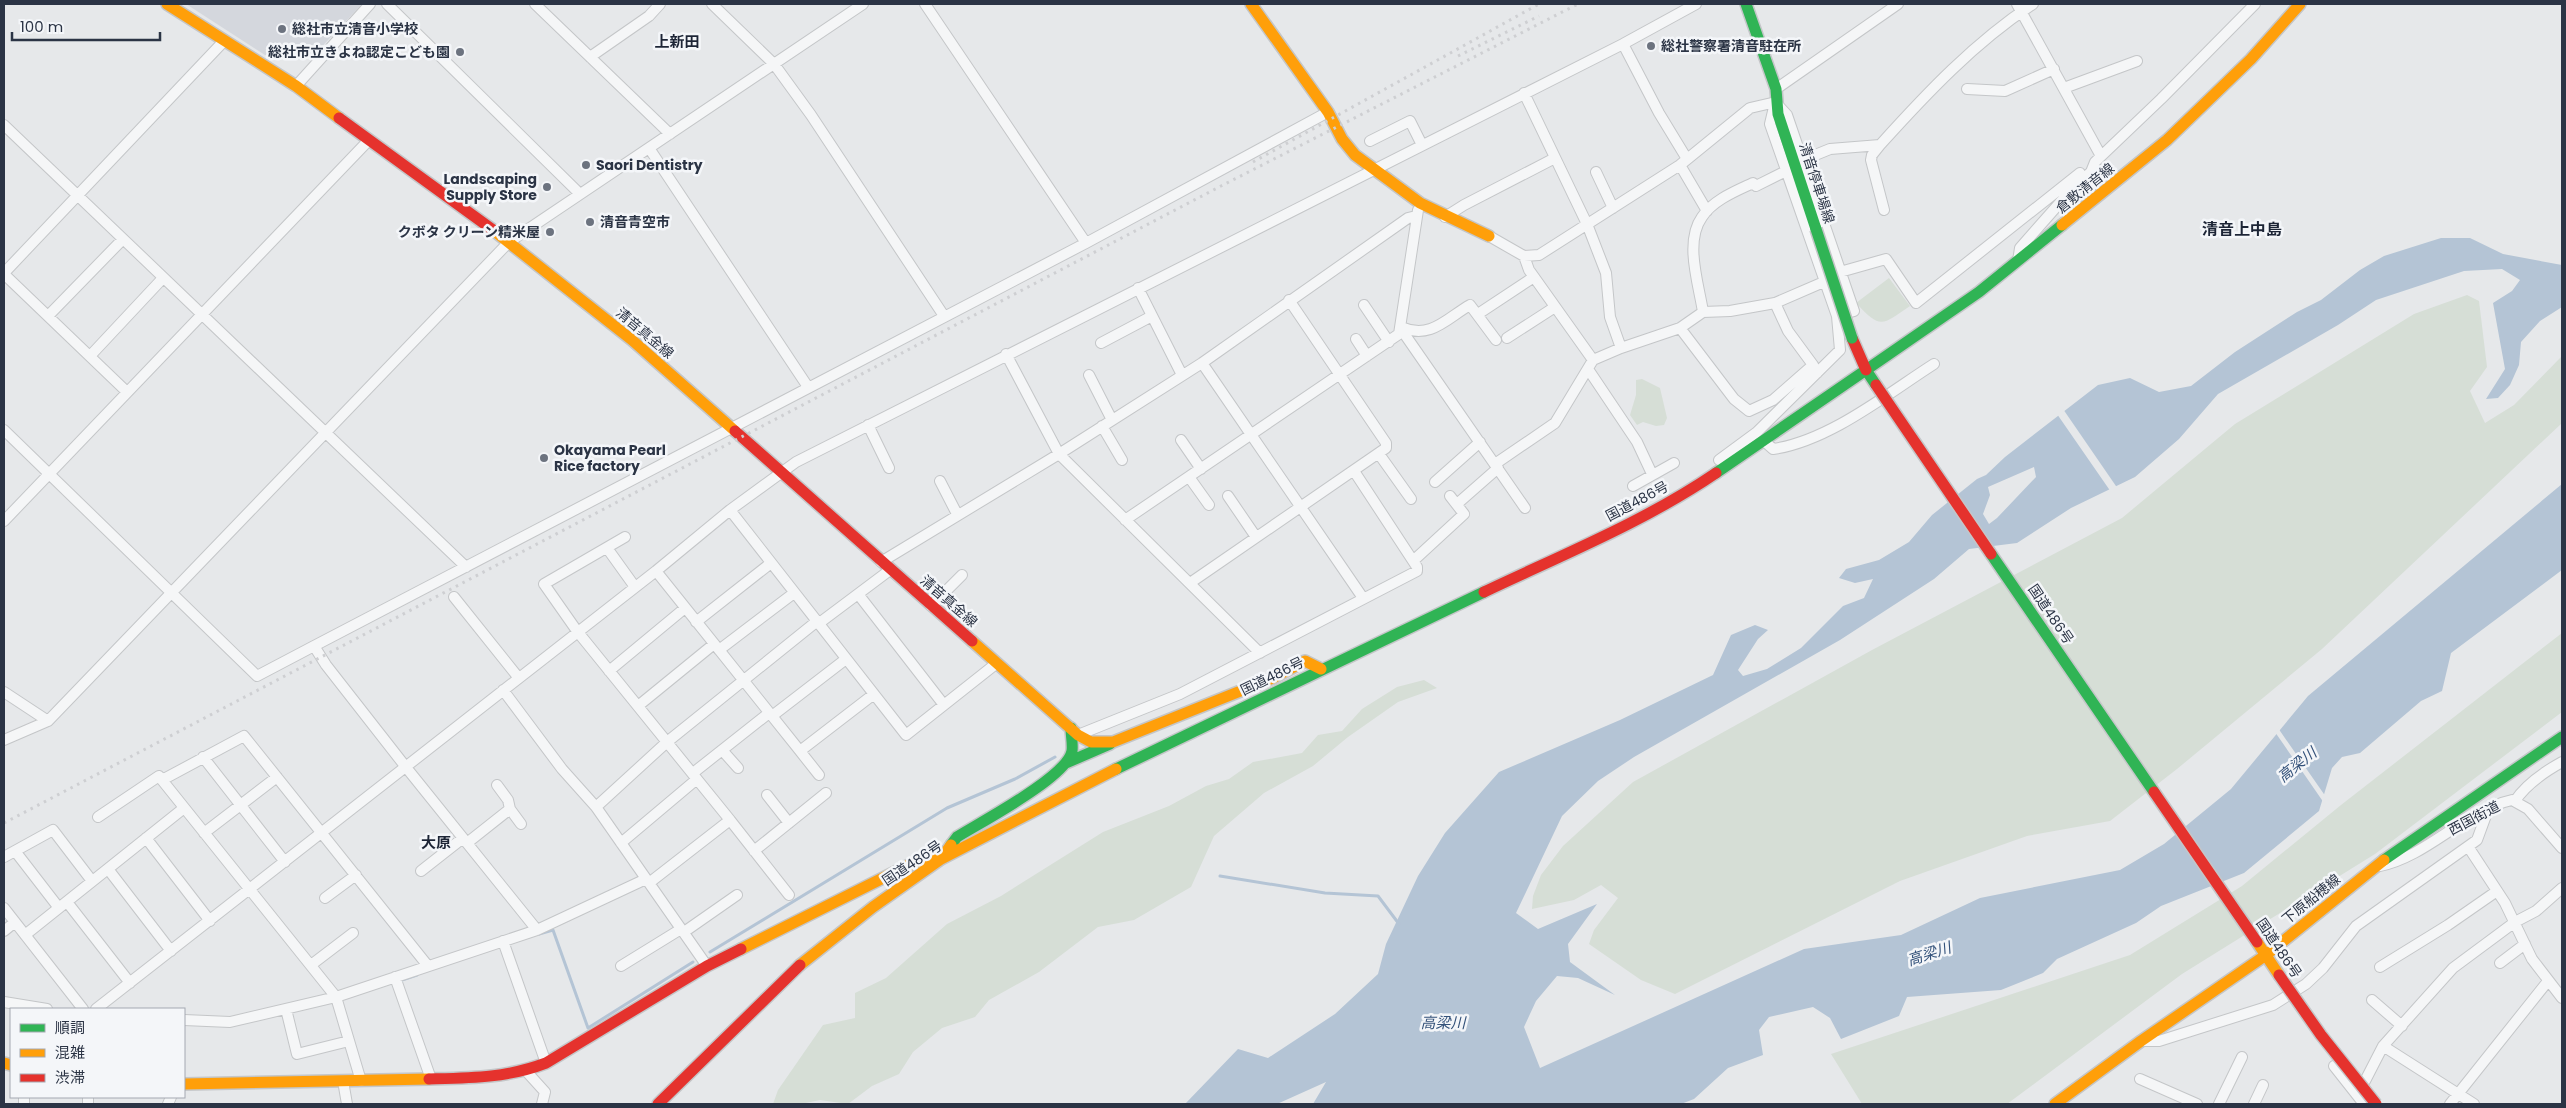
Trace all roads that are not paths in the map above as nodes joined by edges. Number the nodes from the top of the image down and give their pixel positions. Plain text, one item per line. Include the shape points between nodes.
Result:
1 (167, 4) edge
2 (370, 4) edge
3 (387, 4) edge
4 (535, 4) edge
5 (660, 4) edge
6 (712, 4) edge
7 (863, 4) edge
8 (926, 4) edge
9 (1251, 4) edge
10 (1696, 4) edge
11 (1746, 4) edge
12 (1898, 4) edge
13 (2033, 4) edge
14 (2255, 4) edge
15 (2300, 4) edge
16 (2019, 8) edge
17 (224, 41) junction
18 (1623, 44) junction
19 (590, 57) junction
20 (2137, 61) dead end
21 (774, 64) junction
22 (2054, 69) junction
23 (296, 86) junction
24 (2064, 88) junction
25 (1776, 89) junction
26 (1967, 89) dead end
27 (1524, 93) junction
28 (1776, 102) junction
29 (1328, 112) junction
30 (4, 125) edge
31 (670, 134) junction
32 (369, 140) junction
33 (1370, 141) dead end
34 (1422, 145) junction
35 (1880, 145) junction
36 (649, 148) junction
37 (1555, 158) junction
38 (2098, 159) junction
39 (1803, 160) junction
40 (1684, 162) junction
41 (1373, 169) junction
42 (1786, 170) junction
43 (1596, 172) dead end
44 (580, 194) junction
45 (78, 196) junction
46 (1420, 203) junction
47 (1613, 208) junction
48 (1884, 210) dead end
49 (1707, 211) junction
50 (1416, 216) junction
51 (1445, 217) junction
52 (1587, 224) junction
53 (1488, 236) joint
54 (123, 239) junction
55 (509, 242) junction
56 (1086, 242) junction
57 (1524, 256) junction
58 (2018, 261) junction
59 (1840, 272) junction
60 (4, 273) edge
61 (1534, 277) junction
62 (163, 278) junction
63 (1826, 281) junction
64 (1138, 288) junction
65 (1289, 300) junction
66 (1775, 303) junction
67 (1364, 306) dead end
68 (1555, 307) junction
69 (1703, 312) junction
70 (201, 314) junction
71 (1478, 314) junction
72 (48, 316) junction
73 (944, 316) junction
74 (1152, 316) junction
75 (1837, 316) junction
76 (1401, 328) junction
77 (1680, 328) junction
78 (1508, 338) dead end
79 (1356, 339) dead end
80 (1496, 340) dead end
81 (1389, 342) junction
82 (1101, 343) dead end
83 (1621, 348) junction
84 (1006, 354) junction
85 (90, 356) junction
86 (1367, 356) junction
87 (1202, 363) junction
88 (1591, 364) junction
89 (1934, 364) dead end
90 (1815, 369) junction
91 (1866, 370) junction
92 (1089, 375) dead end
93 (1182, 375) junction
94 (1339, 375) junction
95 (808, 386) junction
96 (127, 392) junction
97 (1112, 420) junction
98 (868, 425) junction
99 (1102, 426) junction
100 (731, 428) junction
101 (4, 430) edge
102 (325, 432) junction
103 (1251, 435) junction
104 (1181, 440) dead end
105 (1764, 440) junction
106 (1480, 442) junction
107 (1059, 454) junction
108 (1379, 454) junction
109 (1122, 460) dead end
110 (1674, 463) dead end
111 (1496, 466) junction
112 (889, 468) dead end
113 (1201, 469) junction
114 (1354, 471) junction
115 (49, 473) junction
116 (780, 473) junction
117 (1652, 474) junction
118 (1189, 477) junction
119 (940, 481) dead end
120 (1435, 482) dead end
121 (1633, 486) dead end
122 (1690, 490) junction
123 (1228, 496) dead end
124 (1411, 498) dead end
125 (1209, 505) dead end
126 (1300, 507) junction
127 (1526, 508) dead end
128 (730, 510) junction
129 (958, 514) junction
130 (1125, 520) junction
131 (4, 521) edge
132 (625, 537) dead end
133 (1256, 537) junction
134 (607, 548) junction
135 (1413, 561) junction
136 (771, 563) junction
137 (886, 566) junction
138 (466, 567) junction
139 (656, 571) junction
140 (962, 575) dead end
141 (1190, 583) junction
142 (635, 586) junction
143 (172, 591) junction
144 (794, 593) junction
145 (858, 594) junction
146 (454, 597) dead end
147 (1363, 598) junction
148 (932, 606) junction
149 (685, 608) junction
150 (696, 622) junction
151 (817, 623) junction
152 (577, 631) junction
153 (314, 646) junction
154 (717, 647) junction
155 (1260, 653) junction
156 (846, 659) junction
157 (997, 663) junction
158 (1320, 669) junction
159 (609, 671) junction
160 (518, 677) junction
161 (742, 680) junction
162 (503, 690) junction
163 (4, 692) edge
164 (874, 694) junction
165 (944, 705) junction
166 (638, 706) junction
167 (770, 715) junction
168 (48, 721) junction
169 (1074, 731) junction
170 (2562, 737) edge
171 (4, 740) edge
172 (667, 742) junction
173 (1113, 742) junction
174 (722, 750) junction
175 (800, 751) junction
176 (204, 758) junction
177 (2562, 762) edge
178 (1066, 763) junction
179 (405, 766) junction
180 (738, 768) dead end
181 (819, 775) dead end
182 (695, 776) junction
183 (277, 777) junction
184 (162, 780) junction
185 (497, 785) dead end
186 (826, 793) dead end
187 (767, 795) dead end
188 (2515, 801) junction
189 (240, 805) junction
190 (596, 807) junction
191 (184, 808) junction
192 (510, 810) junction
193 (2488, 810) junction
194 (98, 817) dead end
195 (730, 820) junction
196 (789, 823) junction
197 (521, 824) dead end
198 (204, 833) junction
199 (323, 833) junction
200 (957, 837) junction
201 (146, 838) junction
202 (465, 840) junction
203 (621, 843) junction
204 (2469, 848) junction
205 (2562, 848) edge
206 (15, 851) junction
207 (754, 851) junction
208 (4, 857) edge
209 (941, 859) junction
210 (285, 862) junction
211 (915, 862) junction
212 (2374, 867) junction
213 (108, 869) junction
214 (420, 871) dead end
215 (356, 875) junction
216 (648, 881) junction
217 (92, 882) junction
218 (2562, 888) edge
219 (250, 890) junction
220 (2497, 891) junction
221 (737, 895) dead end
222 (788, 896) dead end
223 (325, 898) dead end
224 (63, 905) junction
225 (4, 908) edge
226 (210, 921) junction
227 (15, 922) junction
228 (2515, 922) junction
229 (537, 930) junction
230 (4, 931) edge
231 (682, 931) junction
232 (353, 933) dead end
233 (25, 935) junction
234 (504, 944) junction
235 (2525, 944) junction
236 (171, 951) junction
237 (2266, 955) junction
238 (2500, 962) dead end
239 (311, 966) junction
240 (428, 966) junction
241 (621, 966) dead end
242 (707, 966) junction
243 (2380, 966) dead end
244 (396, 980) junction
245 (2548, 982) junction
246 (130, 983) junction
247 (2285, 998) junction
248 (2562, 998) edge
249 (336, 999) junction
250 (2372, 1000) dead end
251 (4, 1002) edge
252 (41, 1008) edge
253 (82, 1008) edge
254 (97, 1008) edge
255 (286, 1012) junction
256 (185, 1020) edge
257 (2402, 1026) junction
258 (2141, 1041) junction
259 (349, 1042) junction
260 (2383, 1046) junction
261 (2242, 1057) dead end
262 (546, 1063) junction
263 (526, 1071) junction
264 (2140, 1078) dead end
265 (431, 1079) junction
266 (342, 1081) junction
267 (361, 1081) junction
268 (2366, 1081) dead end
269 (185, 1084) edge
270 (2263, 1085) dead end
271 (2459, 1095) junction
272 (2356, 1097) edge
273 (347, 1104) edge
274 (542, 1104) edge
275 (658, 1104) edge
276 (2055, 1104) edge
277 (2197, 1104) edge
278 (2219, 1104) edge
279 (2254, 1104) edge
280 (2364, 1104) edge
281 (2376, 1104) edge
282 (2450, 1104) edge
283 (2474, 1104) edge

1 - 17 main road, 清音真金線
2 - 23 street
3 - 44 street
4 - 19 street
5 - 19 street
6 - 21 street
7 - 21 street
8 - 56 street
9 - 29 main road
10 - 18 street
11 - 25 main road, 清音停車場線
12 - 25 street
13 - 16 street
14 - 38 street
15 - 58 main road, 倉敷清音線 via 2251,58 2166,140
16 - 22 street
16 - 35 street via 1940,82
17 - 23 main road, 清音真金線
17 - 45 street
18 - 27 street
18 - 40 street
19 - 31 street
20 - 24 street
21 - 31 street
21 - 73 street
22 - 24 street
22 - 26 street via 2005,91
23 - 32 main road, 清音真金線
24 - 38 street
25 - 28 main road, 清音停車場線
27 - 34 street
27 - 37 street
28 - 39 street via 1787,115
28 - 40 street via 1750,108
28 - 42 street via 1770,124
28 - 91 main road, 清音停車場線, bridge via 1852,338
29 - 41 main road via 1342,139
29 - 56 street
30 - 45 street
31 - 36 street
32 - 55 main road, 清音真金線
32 - 70 street
33 - 34 street via 1410,121
34 - 41 street
35 - 39 street via 1830,149
35 - 48 street via 1871,160
36 - 44 street
36 - 95 street
37 - 51 street
37 - 52 street
38 - 58 street via 2092,172 2073,188 2020,248
38 - 59 street via 1916,303 1886,259
39 - 59 street
40 - 47 street
40 - 49 street
41 - 46 main road
41 - 64 street
42 - 49 street via 1756,186 1753,182
42 - 63 street
43 - 47 street
44 - 55 street
45 - 54 street
45 - 60 street
46 - 50 street
46 - 51 main road
47 - 52 street
49 - 69 street via 1698,222 1694,241
50 - 65 street via 1408,218
50 - 76 street
51 - 53 main road
52 - 57 street via 1539,255
52 - 83 street via 1606,273 1610,317
53 - 57 street
54 - 62 street
54 - 72 street
55 - 100 main road, 清音真金線 via 632,340
55 - 102 street
56 - 73 street
57 - 61 street
58 - 91 main road, 倉敷清音線
59 - 75 street via 1854,311
60 - 72 street
61 - 68 street
61 - 71 street
62 - 70 street
62 - 85 street
63 - 66 street
63 - 75 street
64 - 74 street
64 - 84 street
65 - 87 street
65 - 94 street
66 - 69 street
66 - 90 street via 1788,332
67 - 81 street
68 - 78 street
68 - 88 street
69 - 77 street
70 - 96 street
70 - 102 street
71 - 76 street via 1470,305 1432,330
71 - 80 street
72 - 85 street
73 - 95 street
74 - 82 street
74 - 93 street
75 - 90 street via 1840,350
76 - 81 street
76 - 106 street
77 - 83 street
77 - 90 street via 1734,398 1749,412 1773,400
79 - 86 street
81 - 86 street
83 - 88 street
84 - 98 street
84 - 107 street
85 - 96 street
86 - 94 street
87 - 93 street
87 - 103 street
88 - 111 street via 1555,423
88 - 117 street
89 - 105 street via 1838,426 1789,447 1773,449
90 - 122 street via 1757,432 1700,474
91 - 105 main road, 国道486号
91 - 237 main road, 国道486号, bridge
92 - 97 street
93 - 97 street
94 - 103 street
94 - 108 street via 1386,443 1386,448
95 - 100 street
96 - 115 street
97 - 99 street
98 - 112 street
98 - 116 street
99 - 107 street
99 - 109 street
100 - 116 main road, 清音真金線
100 - 138 street
101 - 115 street
102 - 138 street
102 - 143 street
103 - 113 street
103 - 126 street
104 - 113 street
105 - 122 main road, 国道486号
106 - 111 street
106 - 120 street
107 - 129 street
107 - 130 street
108 - 114 street
108 - 124 street
110 - 117 street
111 - 127 street
111 - 135 street via 1453,500 1464,514
113 - 118 street
114 - 126 street
114 - 135 street
115 - 131 street
115 - 143 street
116 - 128 street
116 - 137 main road, 清音真金線
117 - 121 street
118 - 125 street
118 - 130 street
119 - 129 street
122 - 158 main road, 国道486号 via 1620,528
123 - 133 street
126 - 133 street
126 - 147 street
128 - 136 street
128 - 139 street
129 - 137 street
130 - 141 street
132 - 134 street
133 - 141 street
134 - 142 street
134 - 152 street via 544,584
135 - 147 street via 1417,571
136 - 144 street
136 - 150 street
137 - 145 street
137 - 148 main road, 清音真金線
138 - 153 street
139 - 142 street
139 - 149 street
140 - 148 street
141 - 155 street
142 - 152 street
143 - 153 street via 258,676
143 - 168 street
144 - 151 street
144 - 154 street
145 - 151 street
145 - 165 street
146 - 160 street
147 - 155 street
148 - 157 main road, 清音真金線
149 - 150 street
149 - 159 street
150 - 154 street
151 - 156 street
151 - 161 street
152 - 159 street
152 - 160 street
153 - 179 street
154 - 161 street
154 - 166 street
155 - 169 street via 1180,694
156 - 164 street
156 - 167 street
157 - 165 street
157 - 169 main road, 清音真金線
158 - 173 main road, 清音真金線 via 1305,661 1273,678
158 - 209 main road, 国道486号 via 1077,788
159 - 166 street
160 - 162 street
161 - 167 street
161 - 172 street
162 - 179 street
162 - 190 street via 562,769
163 - 168 street
164 - 165 street via 906,735
164 - 175 street
166 - 172 street
167 - 174 street
167 - 175 street
168 - 171 street
169 - 173 main road, 清音真金線 via 1091,742
169 - 178 main road via 1072,752
170 - 212 main road, 下原船穂線
172 - 182 street
172 - 190 street
173 - 178 main road
174 - 180 street
174 - 182 street
175 - 181 street
176 - 183 street via 244,736
176 - 184 street
176 - 189 street
177 - 188 street via 2546,771
178 - 200 main road via 1046,782
179 - 199 street
179 - 202 street
182 - 195 street
182 - 203 street
183 - 189 street
183 - 199 street
184 - 191 street
184 - 194 street via 159,776
185 - 192 street via 508,800
186 - 196 street
187 - 196 street
188 - 193 street, 西国街道 via 2503,802
188 - 205 street, 西国街道 via 2528,809
189 - 198 street
189 - 210 street
190 - 203 street
191 - 198 street
191 - 201 street
192 - 197 street
192 - 202 street
193 - 204 street via 2477,840
193 - 212 street, 西国街道 via 2401,859
195 - 207 street
195 - 216 street
196 - 207 street
198 - 219 street
199 - 210 street
199 - 215 street
200 - 209 main road
200 - 211 main road
201 - 213 street
201 - 226 street
202 - 214 street
202 - 229 street
203 - 216 street
204 - 220 street
204 - 247 street via 2356,926 2314,978
206 - 208 street
206 - 217 street via 53,830
206 - 224 street
207 - 222 street
209 - 211 main road
209 - 275 main road, 国道486号 via 873,907 797,968
210 - 219 street
211 - 242 main road
212 - 237 main road, 下原船穂線
213 - 217 street
213 - 236 street
215 - 223 street
215 - 240 street
216 - 229 street
216 - 231 street
217 - 224 street
218 - 228 street via 2536,911
219 - 226 street
219 - 239 street
220 - 228 street
220 - 243 street
221 - 231 street
224 - 233 street
224 - 246 street
225 - 227 street
226 - 236 street
227 - 230 street
227 - 233 street
228 - 235 street
228 - 257 street via 2454,968
229 - 234 street
231 - 241 street
231 - 242 street
232 - 239 street
233 - 253 street
234 - 240 street
234 - 262 street
235 - 238 street
235 - 245 street
236 - 246 street
237 - 258 main road, 下原船穂線
237 - 281 main road, 国道486号, bridge via 2321,1035
239 - 249 street
240 - 244 street
242 - 262 main road
244 - 249 street
244 - 265 street
245 - 248 street
245 - 271 street
246 - 254 street
247 - 258 street via 2273,1005 2160,1041
247 - 272 street
249 - 255 street
249 - 259 street
250 - 257 street
251 - 252 street
255 - 256 street via 230,1022
255 - 259 street via 297,1054
257 - 260 street
258 - 276 main road, 下原船穂線
259 - 267 street
260 - 268 street
260 - 271 street
261 - 278 street
262 - 263 main road
263 - 265 main road via 487,1078
263 - 274 street via 545,1092
264 - 277 street
265 - 267 main road
266 - 267 main road
266 - 269 main road
266 - 273 street
270 - 279 street
271 - 282 street
271 - 283 street
272 - 280 street

